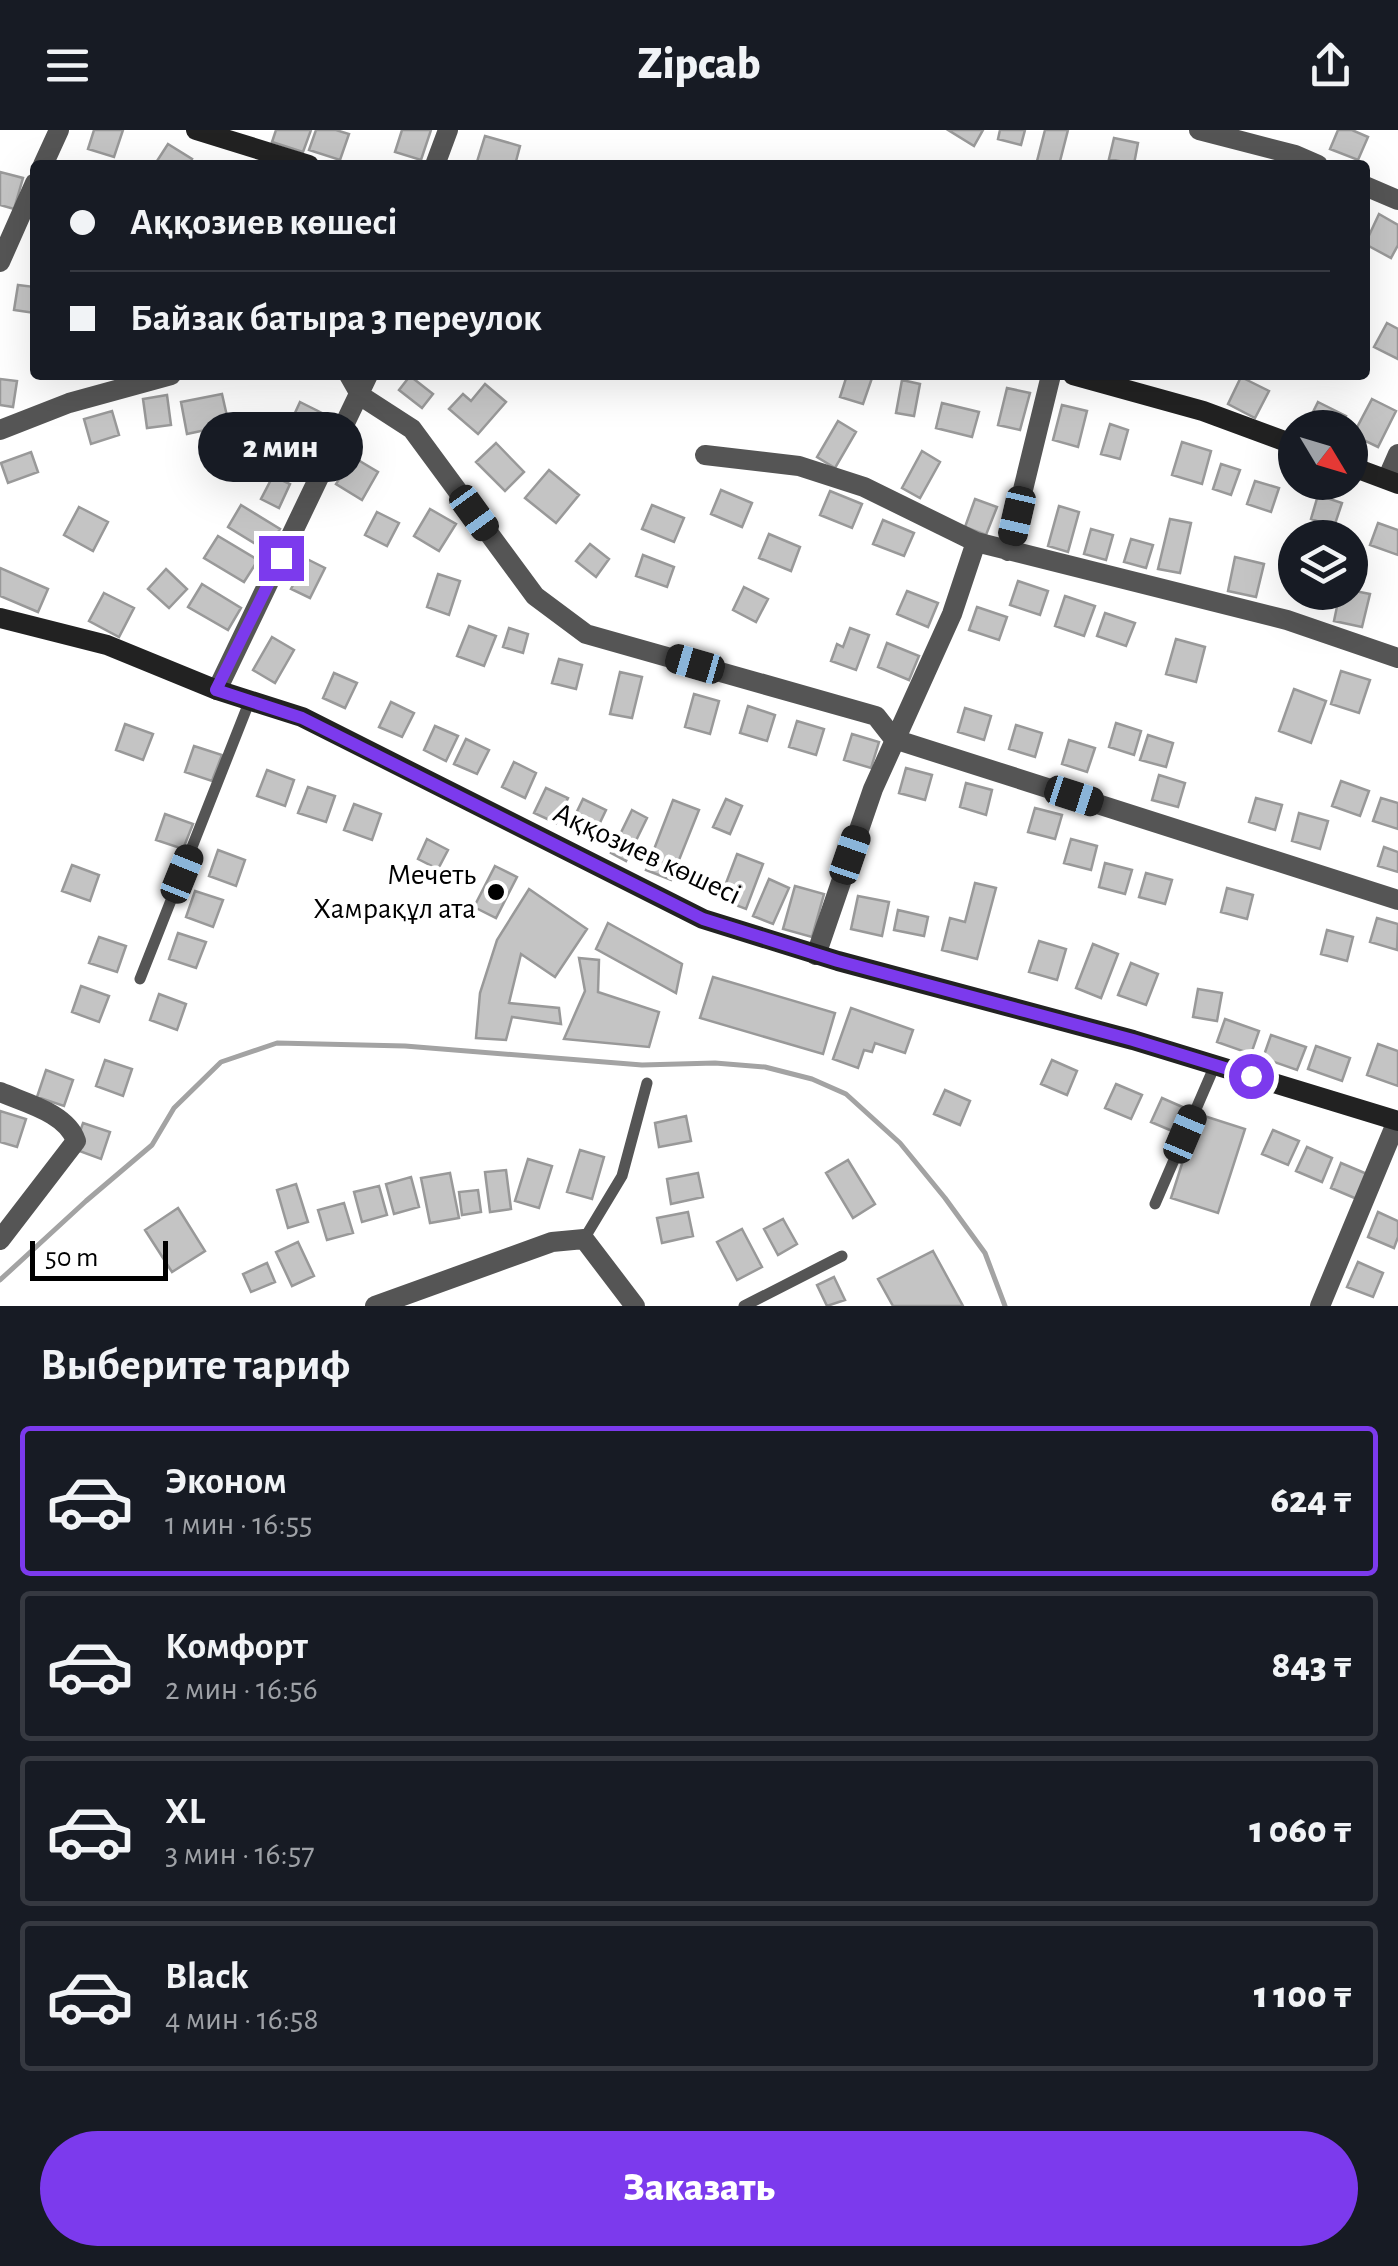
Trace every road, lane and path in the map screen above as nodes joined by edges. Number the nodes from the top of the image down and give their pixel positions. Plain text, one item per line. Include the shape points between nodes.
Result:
1 (58, 130) edge
2 (196, 130) edge
3 (448, 130) edge
4 (1199, 130) edge
5 (45, 160) edge
6 (294, 160) edge
7 (438, 160) edge
8 (1307, 160) edge
9 (1370, 188) edge
10 (30, 194) edge
11 (1398, 200) edge
12 (0, 262) edge
13 (154, 380) edge
14 (352, 380) edge
15 (366, 380) edge
16 (1049, 380) edge
17 (1091, 380) edge
18 (361, 396) junction
19 (0, 430) edge
20 (1278, 439) edge
21 (1398, 454) edge
22 (706, 455) dead end
23 (1368, 473) edge
24 (1392, 482) edge
25 (976, 542) junction
26 (1008, 551) junction
27 (2, 624) edge
28 (1398, 658) edge
29 (216, 690) junction
30 (250, 700) junction
31 (894, 739) junction
32 (1398, 900) edge
33 (816, 955) junction
34 (140, 979) dead end
35 (1215, 1065) junction
36 (647, 1083) dead end
37 (0, 1092) edge
38 (1398, 1121) edge
39 (1155, 1204) dead end
40 (584, 1239) junction
41 (0, 1240) edge
42 (842, 1256) dead end
43 (374, 1306) edge
44 (635, 1306) edge
45 (744, 1306) edge
46 (1320, 1306) edge

1 - 5 street
2 - 6 main road
3 - 7 street
4 - 8 street
9 - 11 street
10 - 12 street
13 - 19 street
14 - 18 street
15 - 18 street
16 - 26 street
17 - 20 main road
18 - 29 street
18 - 31 street via 412,430 535,596 586,634 876,716
21 - 24 street
22 - 25 street via 799,466 864,488
23 - 24 main road
25 - 26 street
25 - 31 street via 952,614
26 - 28 street via 1287,620
27 - 29 main road, Аққозиев көшесі via 107,646
29 - 30 main road, Аққозиев көшесі
30 - 33 main road, Аққозиев көшесі via 302,718 703,919
30 - 34 lane
31 - 32 street
31 - 33 street
33 - 35 main road, Аққозиев көшесі
35 - 38 main road, Аққозиев көшесі
35 - 39 lane
36 - 40 lane via 622,1176
37 - 41 street via 57,1117 76,1141
38 - 46 street
40 - 43 street via 552,1242
40 - 44 street
42 - 45 lane

